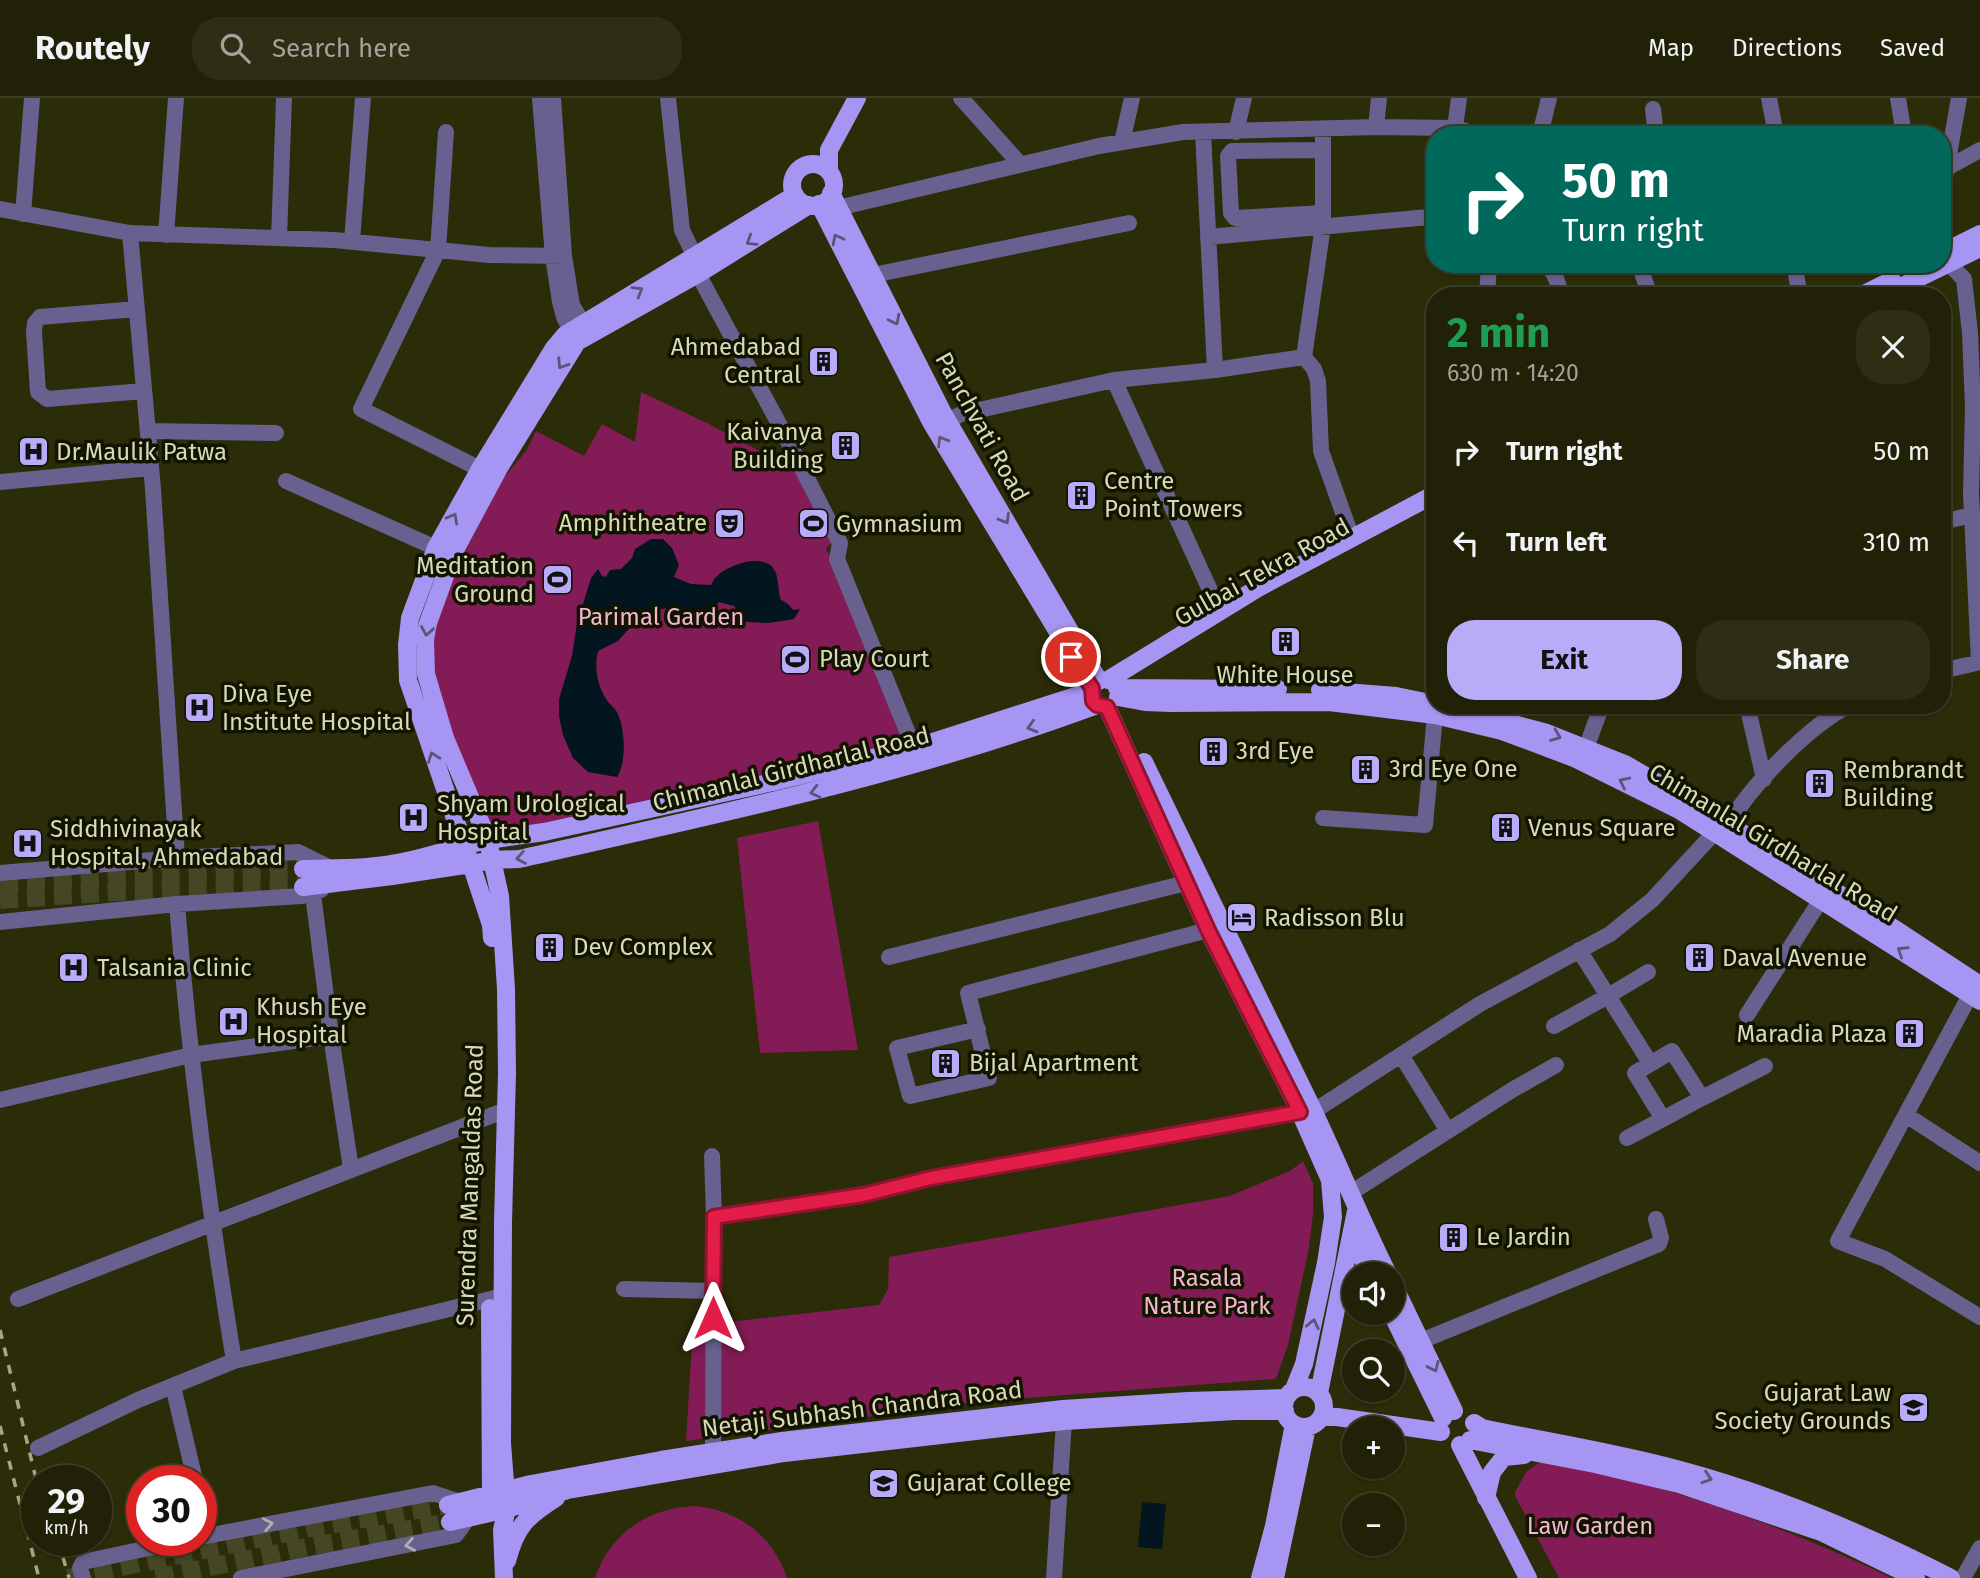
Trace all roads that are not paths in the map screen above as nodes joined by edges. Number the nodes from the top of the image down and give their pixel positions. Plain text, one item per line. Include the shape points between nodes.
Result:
1 (32, 98) edge
2 (176, 98) edge
3 (284, 98) edge
4 (363, 98) edge
5 (540, 98) edge
6 (553, 98) edge
7 (668, 98) edge
8 (844, 98) edge
9 (857, 98) edge
10 (961, 98) edge
11 (1132, 98) edge
12 (1244, 98) edge
13 (1379, 98) edge
14 (1460, 98) edge
15 (1549, 98) edge
16 (1769, 98) edge
17 (1898, 98) edge
18 (1959, 98) edge
19 (1653, 110) dead end
20 (1455, 126) edge
21 (1542, 126) edge
22 (1655, 126) edge
23 (1774, 126) edge
24 (1903, 126) edge
25 (1951, 126) edge
26 (1376, 127) junction
27 (1426, 128) edge
28 (1324, 130) junction
29 (446, 132) dead end
30 (1203, 132) junction
31 (1236, 132) junction
32 (1122, 142) junction
33 (1323, 150) junction
34 (1980, 150) edge
35 (1020, 164) junction
36 (1951, 166) edge
37 (821, 168) junction
38 (818, 201) junction
39 (0, 209) edge
40 (23, 214) junction
41 (1426, 218) edge
42 (1323, 219) junction
43 (1129, 223) dead end
44 (130, 233) junction
45 (1980, 234) edge
46 (166, 235) junction
47 (1208, 237) junction
48 (279, 238) junction
49 (352, 241) junction
50 (1980, 248) edge
51 (438, 250) junction
52 (1951, 251) edge
53 (1951, 254) edge
54 (559, 256) junction
55 (1951, 263) edge
56 (696, 265) junction
57 (1904, 273) edge
58 (1917, 273) edge
59 (873, 275) junction
60 (1877, 287) edge
61 (1896, 287) edge
62 (137, 309) junction
63 (580, 333) junction
64 (1304, 357) junction
65 (1215, 370) junction
66 (1114, 380) junction
67 (144, 391) junction
68 (947, 421) junction
69 (148, 431) junction
70 (276, 433) dead end
71 (151, 468) junction
72 (480, 469) junction
73 (286, 481) dead end
74 (0, 482) edge
75 (1426, 499) edge
76 (1426, 509) edge
77 (1972, 515) junction
78 (1951, 520) edge
79 (1352, 538) junction
80 (436, 548) junction
81 (1220, 612) junction
82 (1980, 662) edge
83 (1951, 669) edge
84 (1106, 692) junction
85 (1426, 707) edge
86 (1437, 714) edge
87 (1454, 714) edge
88 (1464, 714) edge
89 (1599, 714) edge
90 (1749, 714) edge
91 (1838, 714) edge
92 (914, 748) junction
93 (1586, 748) junction
94 (1764, 779) junction
95 (1323, 818) dead end
96 (1722, 828) junction
97 (488, 840) junction
98 (464, 845) junction
99 (177, 858) junction
100 (492, 860) junction
101 (471, 864) junction
102 (0, 873) edge
103 (330, 876) junction
104 (306, 883) junction
105 (1186, 883) junction
106 (1820, 901) junction
107 (177, 904) junction
108 (0, 922) edge
109 (1208, 930) junction
110 (1579, 950) junction
111 (889, 957) dead end
112 (1648, 972) dead end
113 (1977, 994) edge
114 (1608, 996) junction
115 (1747, 1015) dead end
116 (1554, 1027) dead end
117 (978, 1029) junction
118 (331, 1037) junction
119 (191, 1055) junction
120 (1401, 1055) junction
121 (1650, 1063) junction
122 (1556, 1065) dead end
123 (1765, 1066) dead end
124 (1702, 1098) junction
125 (0, 1100) edge
126 (1307, 1111) junction
127 (498, 1113) junction
128 (1906, 1115) junction
129 (1663, 1119) junction
130 (1448, 1131) junction
131 (1627, 1138) dead end
132 (712, 1156) dead end
133 (1980, 1163) edge
134 (351, 1169) junction
135 (1352, 1192) junction
136 (1356, 1210) junction
137 (714, 1217) junction
138 (1656, 1219) dead end
139 (212, 1223) junction
140 (1351, 1238) junction
141 (1364, 1262) edge
142 (1382, 1262) edge
143 (624, 1289) dead end
144 (713, 1291) junction
145 (497, 1297) junction
146 (18, 1299) dead end
147 (1405, 1308) edge
148 (1980, 1317) edge
149 (1397, 1325) edge
150 (1421, 1340) junction
151 (234, 1361) junction
152 (173, 1386) junction
153 (1304, 1408) junction
154 (1064, 1421) junction
155 (1445, 1421) junction
156 (1468, 1436) junction
157 (38, 1448) dead end
158 (713, 1452) junction
159 (1541, 1453) junction
160 (191, 1465) edge
161 (568, 1490) junction
162 (1486, 1498) junction
163 (498, 1502) junction
164 (456, 1511) junction
165 (217, 1534) edge
166 (1980, 1548) edge
167 (126, 1553) edge
168 (504, 1575) edge
169 (83, 1578) edge
170 (241, 1578) edge
171 (1054, 1578) edge
172 (1260, 1578) edge
173 (1275, 1578) edge
174 (1528, 1578) edge
175 (1916, 1578) edge
176 (1951, 1578) edge
177 (1963, 1578) edge

1 - 40 street
2 - 46 street
3 - 48 street
4 - 49 street
5 - 54 street
6 - 54 street
7 - 56 street via 682,230
8 - 37 main road via 819,145
9 - 37 main road
10 - 35 street
11 - 32 street
12 - 31 street
13 - 26 street
14 - 20 street
15 - 21 street
16 - 23 street
17 - 24 street
18 - 25 street
19 - 22 street
26 - 27 street
26 - 28 street
28 - 31 street
28 - 33 street
29 - 51 street
30 - 31 street
30 - 32 street
30 - 47 street
32 - 35 street
33 - 42 street
33 - 42 street via 1231,151 1228,156 1235,218
34 - 36 street
35 - 38 street
37 - 38 main road via 833,182
37 - 38 main road via 799,168 792,182
38 - 56 main road
38 - 59 main road, Panchvati Road
84 -> 38 main road, Panchvati Road via 1071,657 931,422
39 - 40 street
40 - 44 street
41 - 42 street
42 - 47 street
42 - 64 street
43 - 59 street
44 - 46 street
44 - 62 street
45 - 52 main road
46 - 48 street
47 - 65 street
48 - 49 street
49 - 51 street
50 - 53 main road
51 - 54 street
51 - 72 street via 361,409
54 - 63 street via 564,317
55 - 77 street via 1964,279 1970,332
56 - 63 main road
56 - 92 street via 840,543 837,559
57 - 60 main road
58 - 61 main road
59 -> 68 main road, Panchvati Road
62 - 67 street
62 - 67 street via 40,317 34,332 38,392 47,399
63 - 72 main road via 554,348
63 -> 97 main road via 453,554 425,640 426,674 444,738
64 - 65 street
64 - 79 street via 1318,381 1321,452
65 - 66 street
66 - 68 street
66 - 81 street
67 - 69 street
68 -> 84 main road, Panchvati Road
69 - 70 street
69 - 71 street
71 - 74 street
71 - 99 street
80 -> 72 main road
73 - 80 street
75 - 79 main road, Gulbai Tekra Road
76 - 84 main road, Gulbai Tekra Road via 1248,605
77 - 78 street
77 - 82 street
79 - 81 main road, Gulbai Tekra Road
98 -> 80 main road via 408,680 410,618
81 - 84 main road, Gulbai Tekra Road via 1169,643
82 - 83 street
84 - 85 main road, Chimanlal Girdharlal Road via 1144,702 1329,702
84 - 92 main road, Chimanlal Girdharlal Road
84 -> 100 main road, Chimanlal Girdharlal Road via 883,775 668,827 519,859
84 - 105 main road
84 - 126 main road
86 - 95 street via 1425,825
96 -> 87 main road, Chimanlal Girdharlal Road via 1574,758
88 -> 93 main road, Chimanlal Girdharlal Road via 1547,733
89 - 93 street
90 - 94 street
91 - 94 street via 1806,737
92 - 97 main road, Chimanlal Girdharlal Road via 544,832
93 - 96 main road, Chimanlal Girdharlal Road via 1625,764
94 - 96 street
96 - 106 main road, Chimanlal Girdharlal Road
96 - 110 street via 1652,900 1610,934
96 - 113 main road, Chimanlal Girdharlal Road via 1895,929
97 - 98 main road, Chimanlal Girdharlal Road
97 - 100 main road, Surendra Mangaldas Road
98 - 101 main road, Surendra Mangaldas Road
98 - 103 main road
99 - 102 street
99 - 103 street via 298,852
100 - 101 main road, Chimanlal Girdharlal Road
100 - 145 main road, Surendra Mangaldas Road via 500,896 507,1073
101 - 103 main road
101 - 127 main road, Surendra Mangaldas Road via 491,925 497,981
103 - 104 main road
103 - 104 street
104 - 107 street
104 - 118 street
105 - 109 main road
105 - 111 street
113 -> 106 main road, Chimanlal Girdharlal Road
106 - 115 street
107 - 108 street
107 - 119 street
109 - 117 street via 968,993
109 - 126 main road
110 - 114 street
110 - 120 street via 1480,1004
112 - 114 street
113 - 128 street
114 - 116 street
114 - 121 street
117 - 117 street via 989,1078 910,1096 897,1048
118 - 119 street
118 - 134 street
119 - 125 street
119 - 139 street
120 - 126 street
120 - 130 street
121 - 124 street via 1672,1051
121 - 129 street via 1635,1073
122 - 130 street
123 - 124 street
124 - 129 street
126 - 135 main road
126 - 137 street via 931,1178 863,1195
153 -> 126 main road via 1304,1364 1333,1217 1329,1180
127 - 134 street
127 - 145 main road, Surendra Mangaldas Road
128 - 133 street
128 - 148 street via 1838,1241 1885,1259
129 - 131 street
130 - 135 street
132 - 137 street
134 - 139 street
135 - 136 main road
136 - 140 main road
136 - 142 main road
137 - 144 street
138 - 150 street via 1659,1244
139 - 146 street
139 - 151 street
140 - 141 main road
140 - 153 main road
143 - 144 street
144 - 158 street
145 - 151 street
145 - 163 main road, Surendra Mangaldas Road
147 - 150 main road
149 - 155 main road
150 -> 155 main road
151 - 152 street
152 - 157 street
152 - 160 street
153 - 154 main road, Netaji Subhash Chandra Road
153 - 155 main road, Netaji Subhash Chandra Road
153 - 158 main road, Netaji Subhash Chandra Road via 1200,1400 1063,1409
153 - 172 main road
153 - 173 main road
154 - 161 main road, Netaji Subhash Chandra Road via 784,1453
154 - 171 street
155 - 156 main road via 1446,1441
155 - 156 main road via 1464,1412
156 - 159 main road
156 - 162 main road
156 -> 176 main road via 1482,1428 1704,1477 1825,1520
158 - 163 main road, Netaji Subhash Chandra Road via 531,1484
159 - 162 main road via 1504,1457 1492,1472
159 - 175 main road via 1679,1484 1745,1505 1821,1532
161 - 163 main road, Netaji Subhash Chandra Road
161 - 168 main road via 524,1520
162 - 174 main road
163 - 164 main road, Netaji Subhash Chandra Road
163 - 168 main road, Surendra Mangaldas Road
165 -> 164 street via 433,1493
164 -> 170 street via 456,1535
166 - 177 street
167 - 169 street via 83,1562

